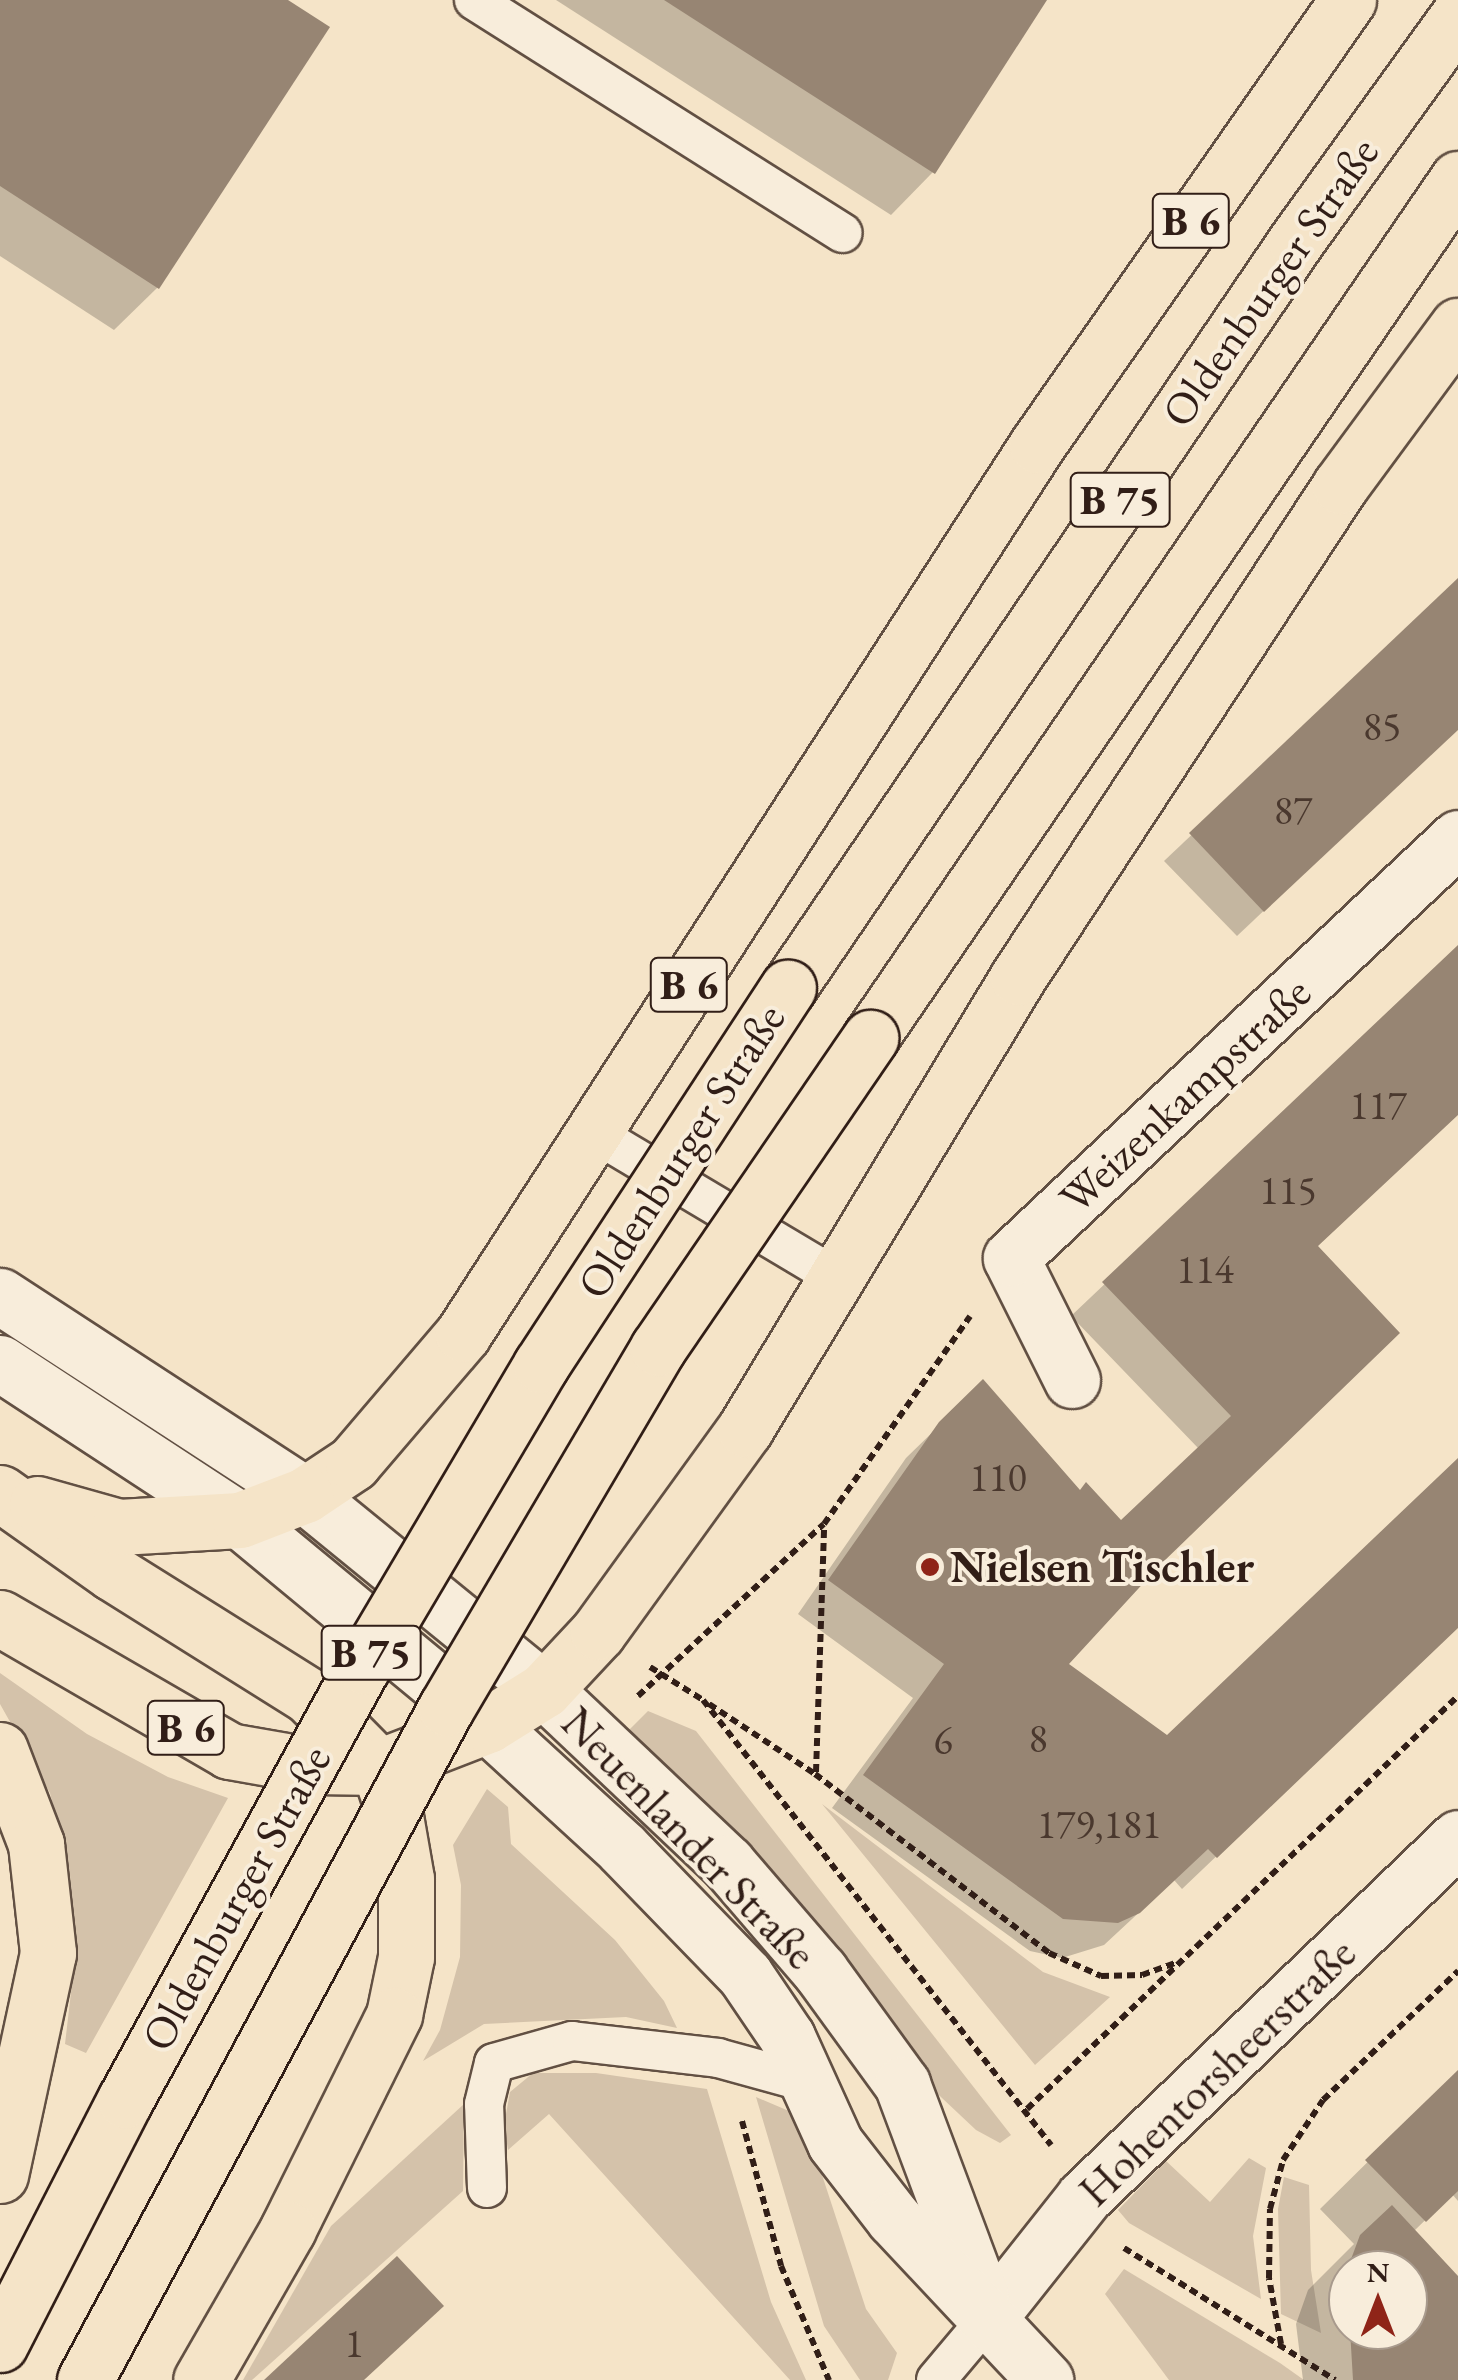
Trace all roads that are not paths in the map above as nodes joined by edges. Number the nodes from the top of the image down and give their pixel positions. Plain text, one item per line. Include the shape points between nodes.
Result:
1 (474, 0) edge
2 (1348, 0) edge
3 (1458, 16) edge
4 (1458, 179) edge
5 (843, 232) dead end
6 (1458, 326) edge
7 (1458, 838) edge
8 (594, 1132) junction
9 (836, 1277) junction
10 (0, 1296) edge
11 (0, 1363) edge
12 (1072, 1380) dead end
13 (1, 1494) edge
14 (306, 1496) junction
15 (240, 1520) junction
16 (0, 1618) edge
17 (544, 1690) junction
18 (488, 1725) junction
19 (0, 1750) edge
20 (379, 1767) junction
21 (1458, 1838) edge
22 (809, 2083) junction
23 (0, 2175) edge
24 (487, 2188) dead end
25 (989, 2317) junction
26 (0, 2344) edge
27 (85, 2380) edge
28 (201, 2380) edge
29 (936, 2380) edge
30 (1045, 2380) edge

1 - 5 lane
2 - 8 highway, B 6 via 1038,445
3 - 26 highway, Oldenburger Straße / B 75, bridge via 1296,240 788,988 541,1366 363,1666
4 - 27 highway, Oldenburger Straße / B 75, bridge via 658,1348 456,1691 228,2102
6 - 9 highway, B 6 via 1340,486 1040,944
7 - 12 street, Weizenkampstraße via 1011,1258
8 - 9 lane
8 - 14 highway, B 6 via 464,1334 353,1463
9 - 17 highway, B 6 via 745,1429 598,1632
10 - 14 street, Neuenlander Straße
11 - 15 street, Neuenlander Straße
13 - 15 highway, B 6 via 119,1527
13 - 20 highway, B 75 via 113,1574 309,1696
14 - 15 highway, B 6
14 - 17 street, Neuenlander Straße
15 - 18 street, Neuenlander Straße
16 - 20 highway, B 6 via 229,1751 314,1766
17 - 18 highway, B 6
17 - 25 street, Neuenlander Straße via 727,1863 820,1971 902,2084
18 - 20 highway, B 6
18 - 22 street, Neuenlander Straße via 622,1848 745,1975
19 - 23 highway via 36,1844 48,1953
20 - 28 highway via 406,1879 406,1957 394,2016 288,2229
21 - 25 street, Hohentorsheerstraße via 1084,2198
22 - 24 lane via 718,2058 572,2042 494,2063 484,2104
22 - 25 street, Neuenlander Straße via 834,2143 894,2219
25 - 29 lane
25 - 30 street, Neuenlander Straße

